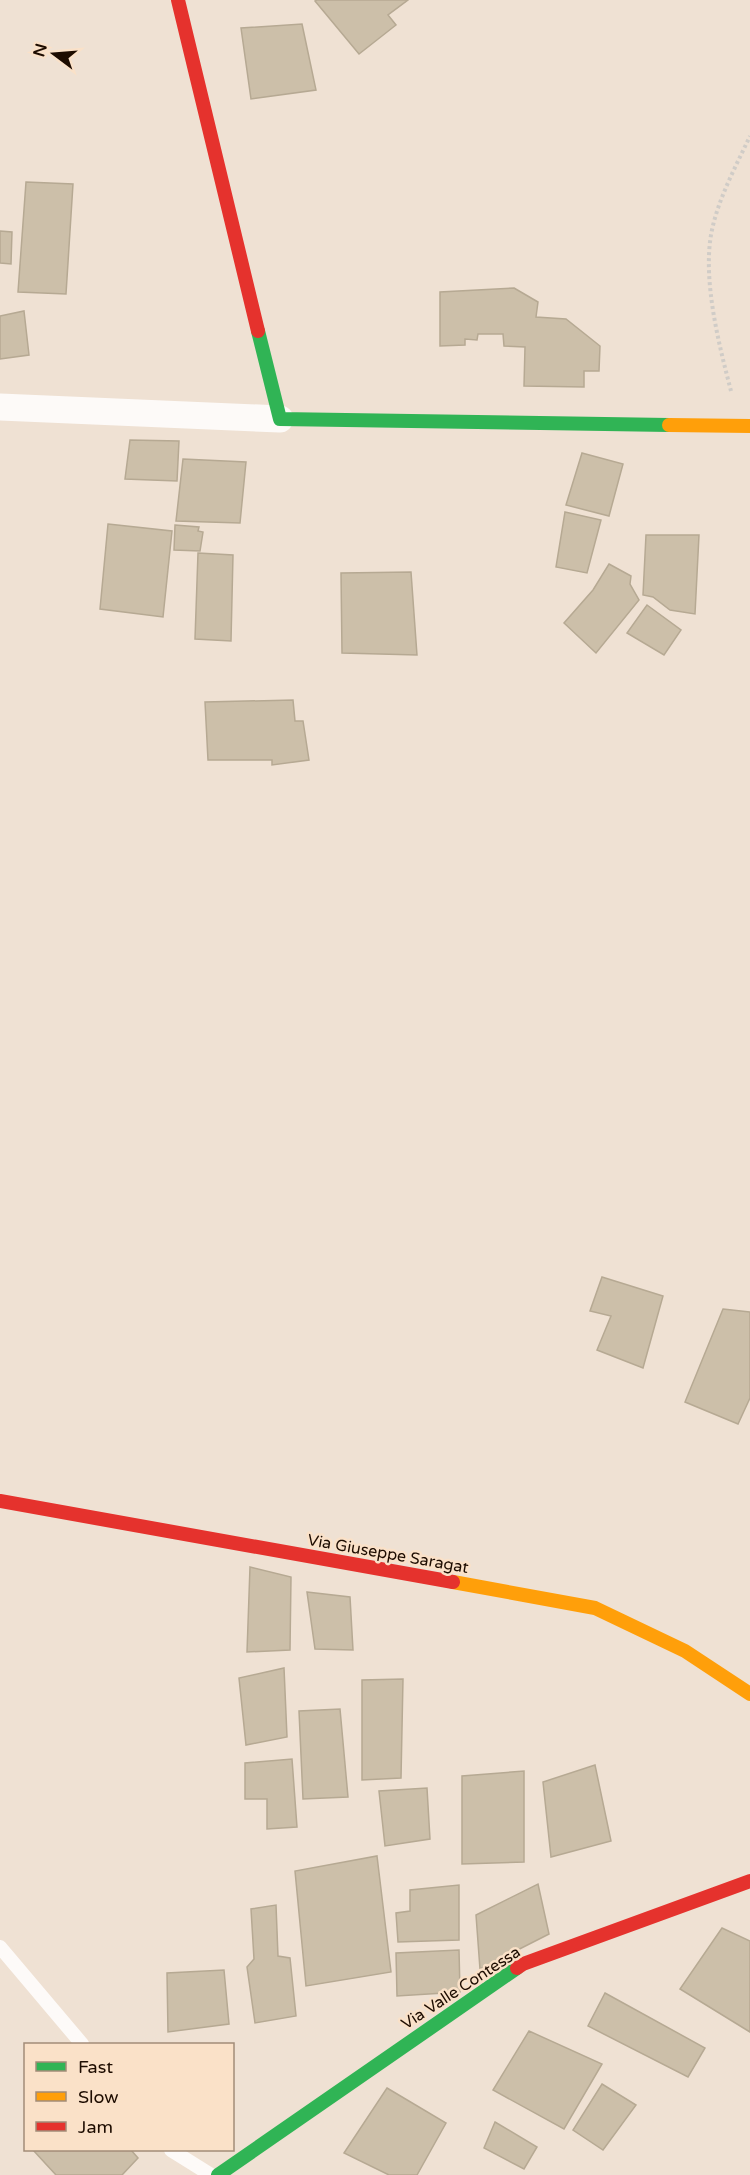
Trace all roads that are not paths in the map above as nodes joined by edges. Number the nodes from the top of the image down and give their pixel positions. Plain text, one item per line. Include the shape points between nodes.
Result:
1 (178, 0) edge
2 (0, 407) edge
3 (279, 419) junction
4 (745, 426) edge
5 (0, 1502) edge
6 (750, 1694) edge
7 (750, 1881) edge
8 (0, 1947) edge
9 (81, 2043) edge
10 (173, 2151) edge
11 (211, 2175) edge
12 (218, 2175) edge

1 - 3 street
2 - 3 street
3 - 4 street
5 - 6 street, Via Giuseppe Saragat via 595,1608 686,1651
7 - 12 street, Via Valle Contessa via 523,1964
8 - 9 lane
10 - 11 lane

